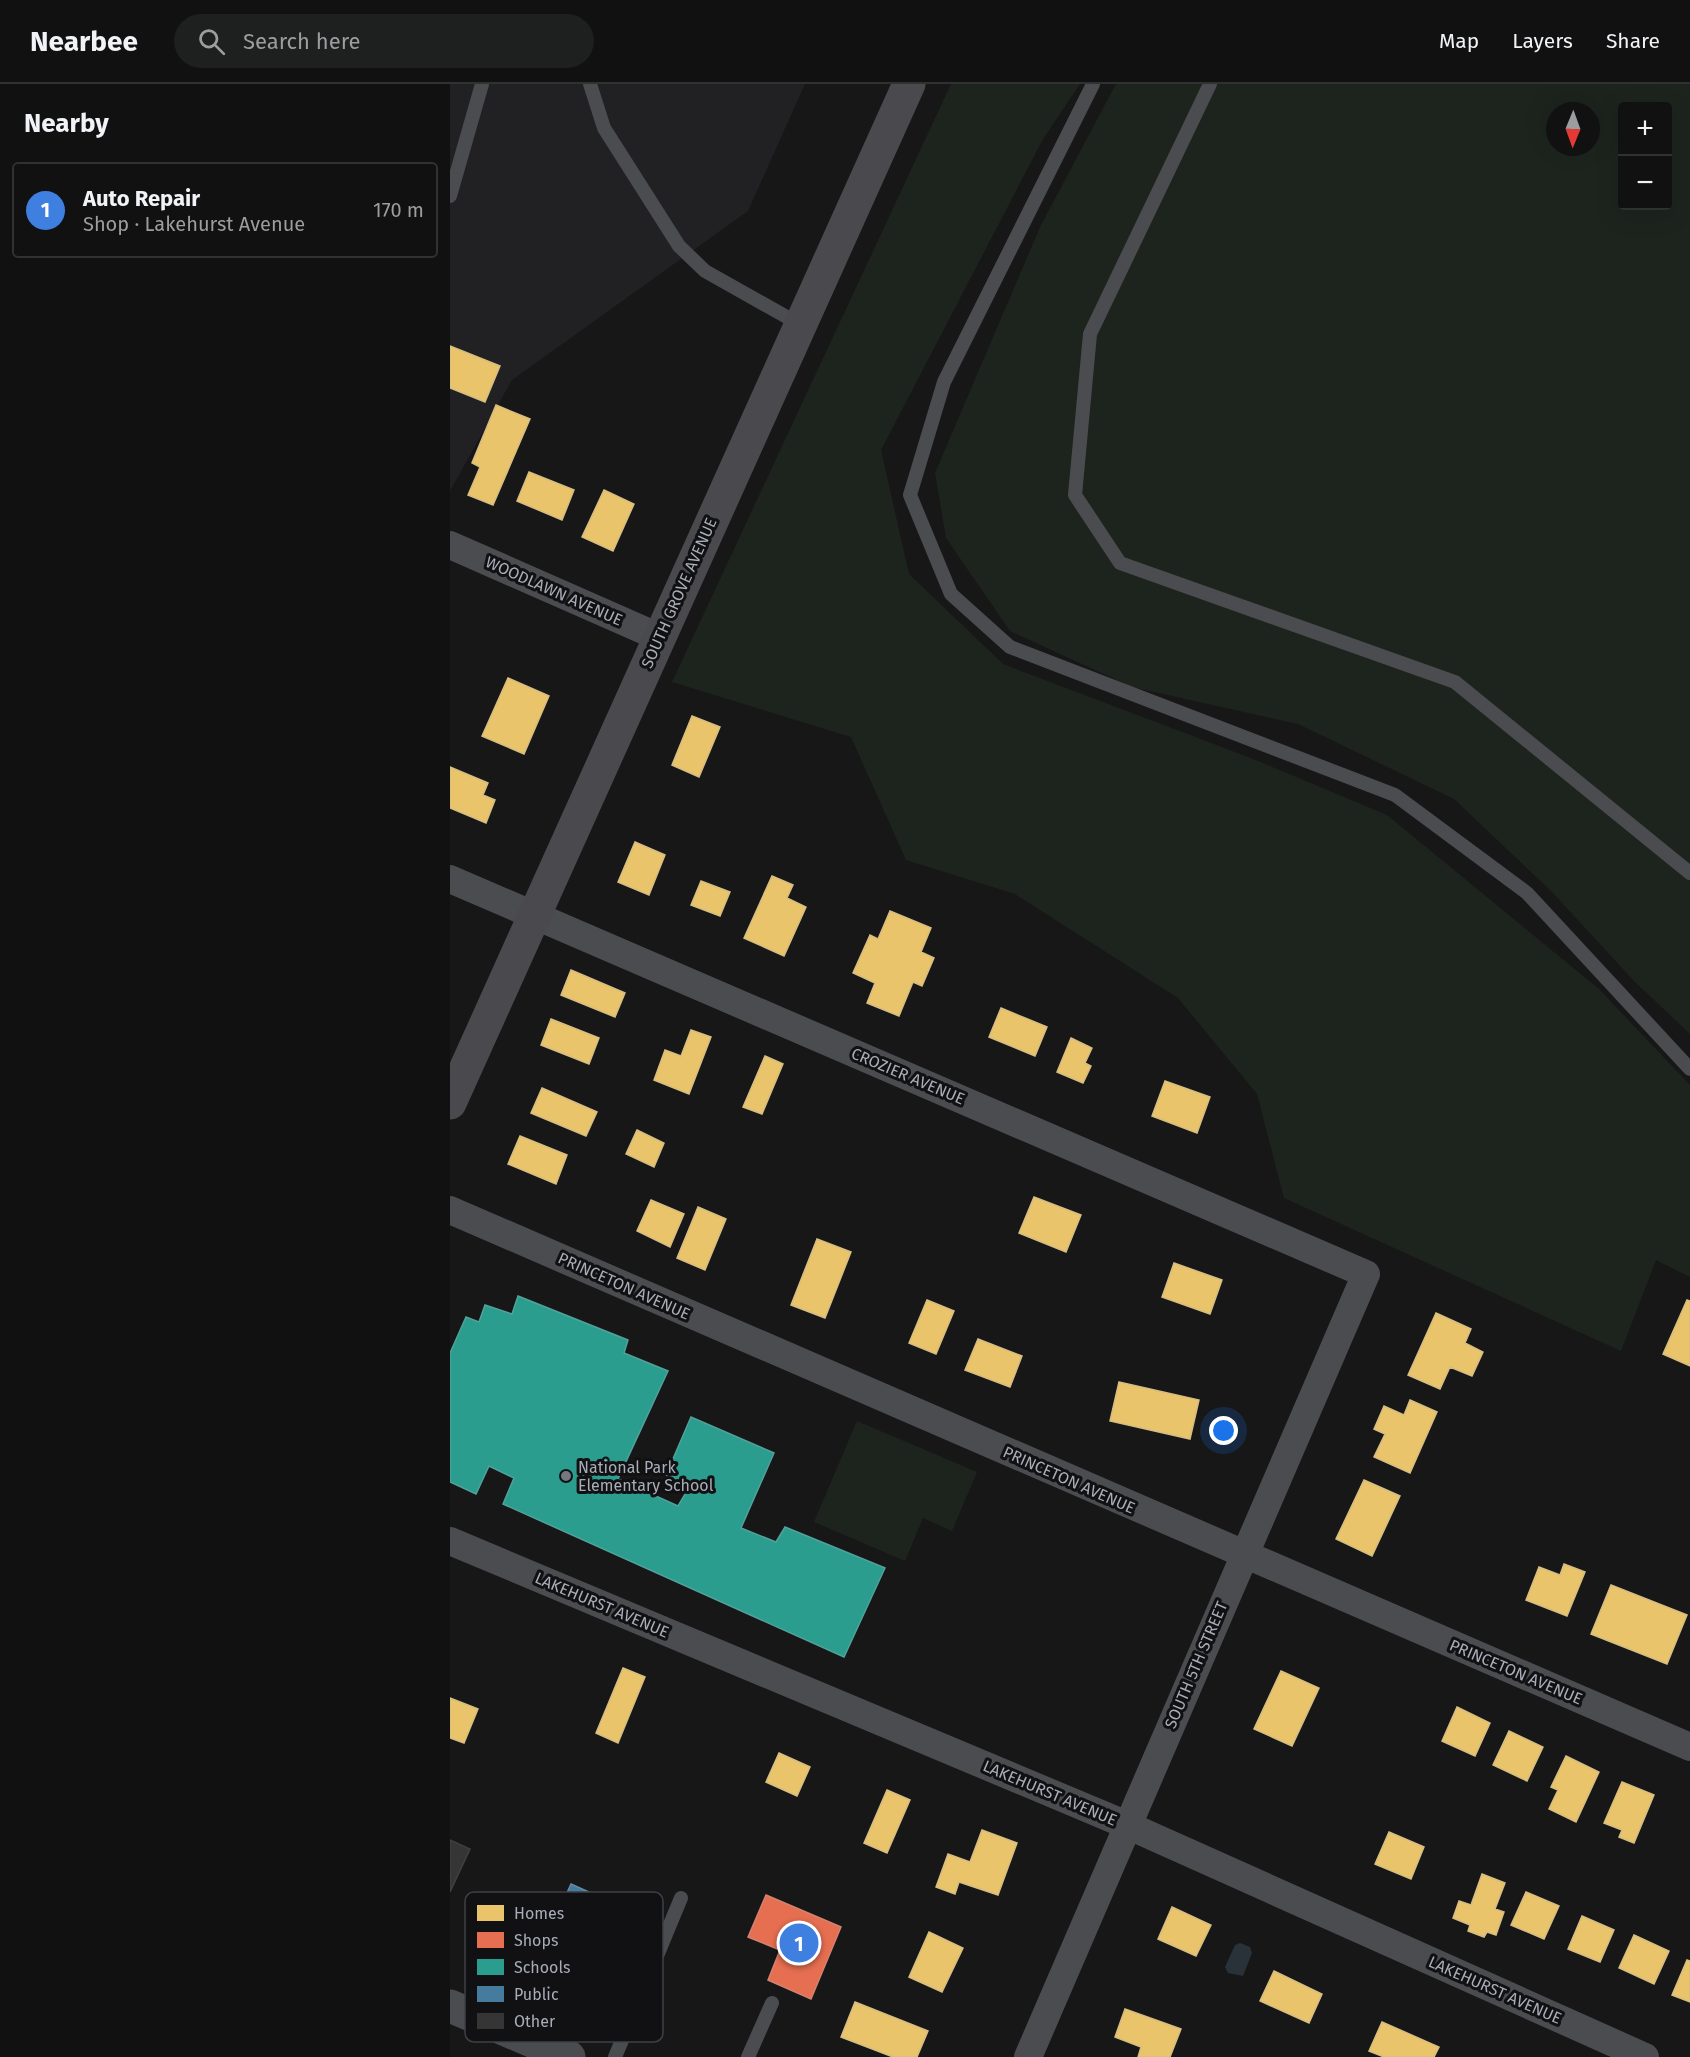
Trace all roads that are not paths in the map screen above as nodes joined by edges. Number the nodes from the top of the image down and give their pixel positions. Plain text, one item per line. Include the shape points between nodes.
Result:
1 (482, 84) edge
2 (590, 84) edge
3 (909, 84) edge
4 (1093, 84) edge
5 (1210, 84) edge
6 (450, 196) edge
7 (801, 325) junction
8 (450, 545) edge
9 (659, 637) junction
10 (1690, 873) edge
11 (450, 879) edge
12 (535, 915) junction
13 (1690, 1069) edge
14 (450, 1103) edge
15 (450, 1210) edge
16 (1366, 1274) joint
17 (451, 1544) edge
18 (1244, 1556) junction
19 (1690, 1747) edge
20 (1126, 1825) junction
21 (681, 1898) dead end
22 (663, 1941) edge
23 (772, 2003) dead end
24 (450, 2006) edge
25 (465, 2012) edge
26 (534, 2042) edge
27 (621, 2042) edge
28 (569, 2057) edge
29 (615, 2057) edge
30 (748, 2057) edge
31 (1028, 2057) edge
32 (1645, 2057) edge

1 - 6 lane
2 - 7 lane via 604,128 679,246 705,271
3 - 7 main road, SOUTH GROVE AVENUE
4 - 13 lane via 945,382 910,495 951,594 1010,647 1395,795 1527,893
5 - 10 lane via 1090,334 1075,495 1120,564 1455,682
7 - 9 main road, SOUTH GROVE AVENUE
8 - 9 street, WOODLAWN AVENUE
9 - 12 main road, SOUTH GROVE AVENUE
11 - 12 street, CROZIER AVENUE
12 - 14 main road, SOUTH GROVE AVENUE
12 - 16 street, CROZIER AVENUE
15 - 18 street, PRINCETON AVENUE
16 - 18 street, SOUTH 5TH STREET
17 - 20 street, LAKEHURST AVENUE
18 - 19 street, PRINCETON AVENUE
18 - 20 street, SOUTH 5TH STREET
20 - 31 street, SOUTH 5TH STREET
20 - 32 street, LAKEHURST AVENUE
21 - 22 lane
23 - 30 lane
24 - 25 street
26 - 28 street
27 - 29 lane

